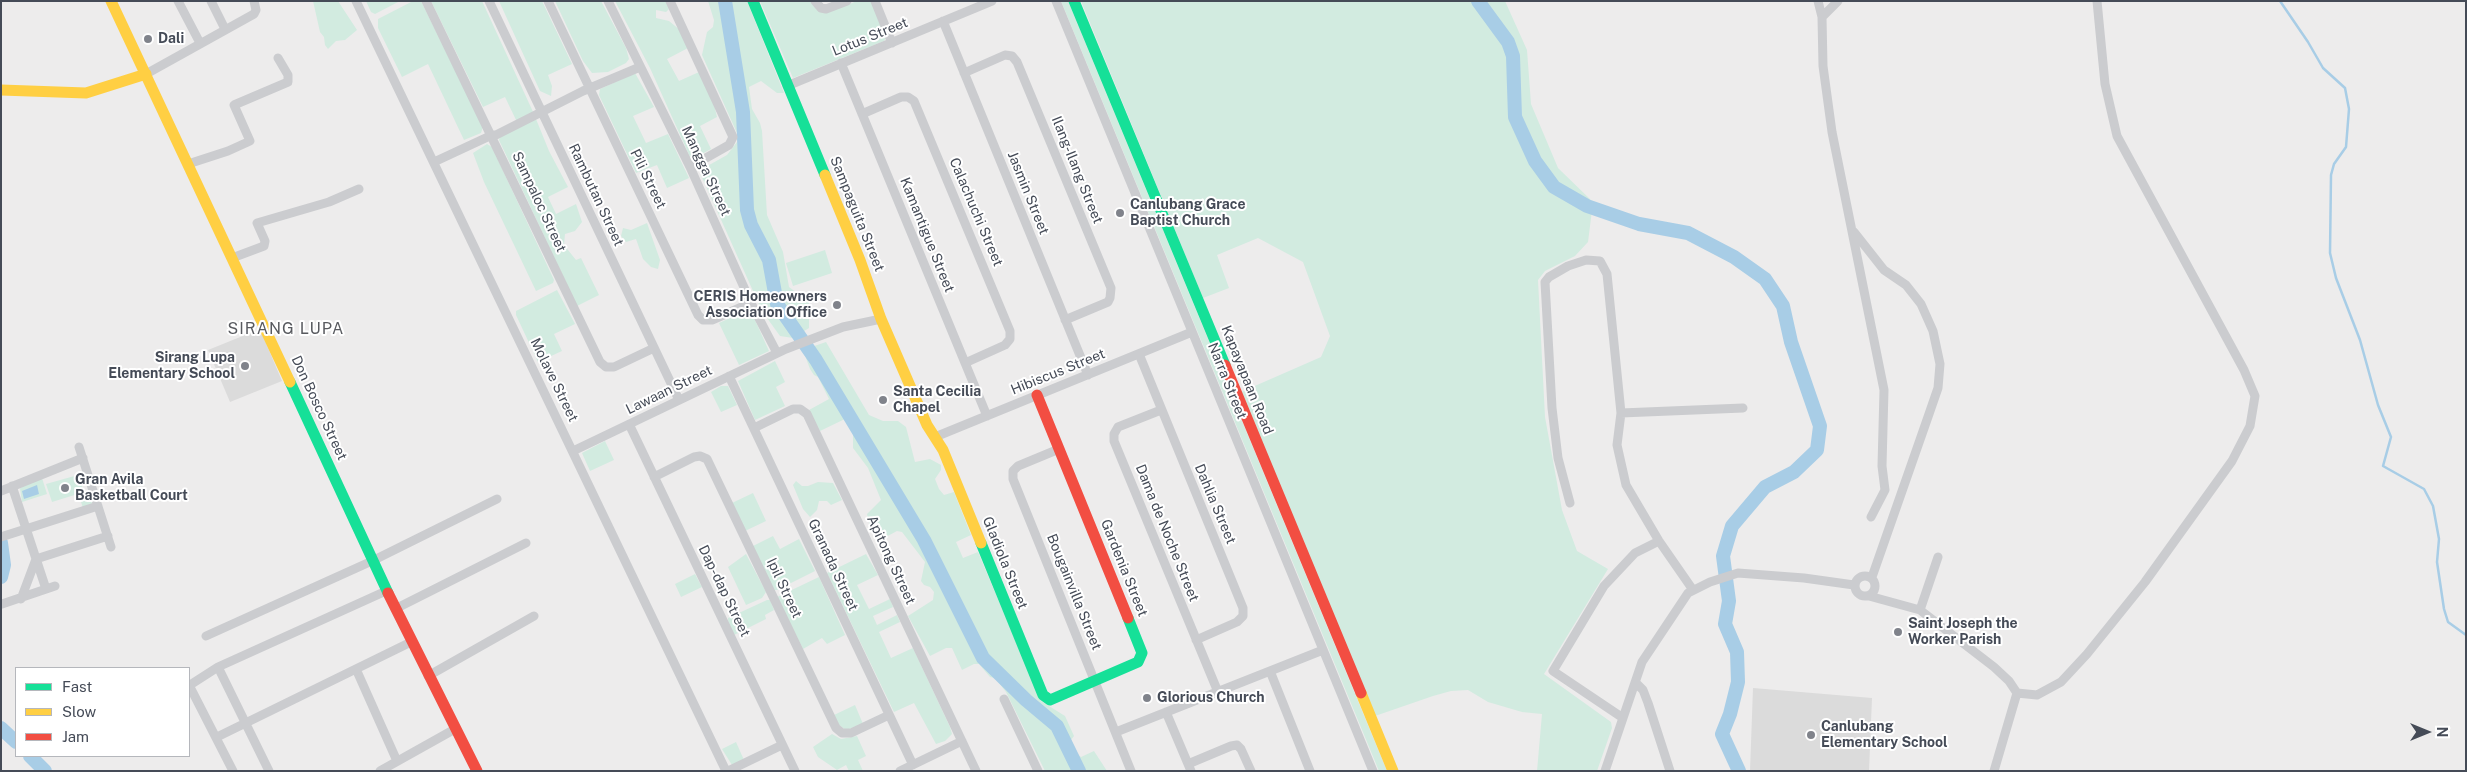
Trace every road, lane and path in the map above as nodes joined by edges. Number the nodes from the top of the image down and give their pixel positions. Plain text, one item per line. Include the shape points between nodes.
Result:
1 (111, 1) edge
2 (178, 1) edge
3 (211, 1) edge
4 (254, 1) edge
5 (356, 1) edge
6 (426, 1) edge
7 (489, 1) edge
8 (548, 1) edge
9 (608, 1) edge
10 (670, 1) edge
11 (753, 1) edge
12 (815, 1) edge
13 (847, 1) edge
14 (875, 1) edge
15 (992, 1) edge
16 (1056, 1) edge
17 (1074, 1) edge
18 (1818, 1) edge
19 (1838, 1) edge
20 (2097, 1) edge
21 (1822, 17) junction
22 (943, 22) junction
23 (225, 29) junction
24 (892, 42) junction
25 (200, 43) junction
26 (278, 58) dead end
27 (841, 64) junction
28 (640, 66) junction
29 (964, 73) junction
30 (146, 74) junction
31 (787, 86) junction
32 (590, 89) junction
33 (1, 90) edge
34 (541, 112) junction
35 (862, 114) junction
36 (492, 134) junction
37 (434, 162) junction
38 (188, 164) junction
39 (690, 167) junction
40 (359, 189) dead end
41 (1852, 230) junction
42 (232, 258) junction
43 (751, 303) junction
44 (881, 319) junction
45 (1065, 320) junction
46 (1192, 332) junction
47 (654, 348) junction
48 (782, 351) junction
49 (1139, 354) junction
50 (964, 363) junction
51 (1088, 375) junction
52 (729, 376) junction
53 (1037, 395) junction
54 (679, 400) junction
55 (1743, 408) dead end
56 (1160, 410) junction
57 (1621, 413) junction
58 (987, 416) junction
59 (629, 424) junction
60 (754, 428) junction
61 (935, 437) junction
62 (80, 447) dead end
63 (1059, 449) junction
64 (573, 451) junction
65 (83, 458) junction
66 (654, 477) junction
67 (12, 486) junction
68 (1885, 490) junction
69 (1, 491) edge
70 (497, 499) dead end
71 (1898, 499) junction
72 (1570, 503) dead end
73 (98, 506) junction
74 (1871, 517) dead end
75 (27, 529) junction
76 (108, 536) junction
77 (1, 537) edge
78 (1659, 542) junction
79 (526, 543) dead end
80 (112, 547) dead end
81 (1938, 557) dead end
82 (36, 558) junction
83 (372, 562) junction
84 (1872, 578) junction
85 (1854, 585) junction
86 (55, 586) dead end
87 (46, 589) junction
88 (1693, 590) junction
89 (386, 591) junction
90 (1869, 596) junction
91 (21, 599) junction
92 (2, 604) dead end
93 (395, 610) junction
94 (1920, 610) junction
95 (534, 616) dead end
96 (206, 636) dead end
97 (1196, 640) junction
98 (411, 642) junction
99 (1323, 650) junction
100 (218, 667) junction
101 (356, 669) junction
102 (1270, 672) junction
103 (428, 676) junction
104 (1095, 681) junction
105 (1636, 683) junction
106 (190, 684) edge
107 (190, 687) edge
108 (1218, 692) junction
109 (2017, 693) junction
110 (1004, 699) dead end
111 (1048, 699) joint
112 (1166, 712) junction
113 (889, 715) junction
114 (1623, 718) junction
115 (246, 722) junction
116 (456, 729) junction
117 (1116, 732) junction
118 (217, 737) junction
119 (962, 741) junction
120 (782, 745) junction
121 (397, 761) junction
122 (913, 764) junction
123 (1190, 767) edge
124 (233, 771) edge
125 (269, 771) edge
126 (380, 771) edge
127 (477, 771) edge
128 (727, 771) edge
129 (795, 771) edge
130 (900, 771) edge
131 (976, 771) edge
132 (1038, 771) edge
133 (1131, 771) edge
134 (1250, 771) edge
135 (1310, 771) edge
136 (1373, 771) edge
137 (1393, 771) edge
138 (1605, 771) edge
139 (1670, 771) edge
140 (1994, 771) edge

1 - 30 street, Don Bosco Street
2 - 25 street
3 - 23 street
4 - 23 street via 254,14
5 - 37 street, Molave Street
6 - 36 street, Sampaloc Street
7 - 34 street, Rambutan Street
8 - 32 street, Pili Street
9 - 28 street, Mangga Street
10 - 39 street via 733,137 729,145
11 - 31 street, Sampaguita Street
12 - 13 street via 826,9
14 - 24 street
15 - 22 street, Lotus Street
16 - 46 street, Narra Street
17 - 137 street, Kapayapaan Road
18 - 21 street
19 - 21 street
20 - 109 street via 2105,84 2117,136 2216,316 2255,396 2250,426 2232,461 2145,582 2060,682 2036,696
21 - 41 street via 1823,66 1832,132
22 - 24 street, Lotus Street
22 - 29 street, Jasmin Street
23 - 25 street
24 - 27 street, Lotus Street
25 - 30 street
26 - 38 street via 288,75 288,82 234,105 250,141
27 - 31 street, Lotus Street
27 - 35 street, Kamantigue Street
28 - 32 street
28 - 39 street, Mangga Street
29 - 45 street, Jasmin Street
29 - 45 street, Ilang-Ilang Street via 1005,55 1015,58 1111,288 1108,302
30 - 33 street via 86,93
30 - 38 street, Don Bosco Street
31 - 44 street, Sampaguita Street via 860,260
32 - 34 street
32 - 43 street, Pili Street via 698,315 703,320 712,320
34 - 36 street via 496,135
34 - 47 street, Rambutan Street
35 - 50 street, Kamantigue Street
35 - 50 street, Calachuchi Street via 901,97 914,101 1010,331 1008,343
36 - 37 street
36 - 47 street, Sampaloc Street via 600,362 606,367 614,367
37 - 64 street, Molave Street
38 - 42 street, Don Bosco Street
39 - 43 street, Mangga Street
40 - 42 street via 329,202 257,223 264,246
41 - 68 street via 1884,390 1882,466
41 - 71 street via 1884,270 1906,285 1921,304 1934,330 1940,364 1938,388
42 - 83 street, Don Bosco Street
43 - 48 street, Mangga Street
44 - 48 street, Lawaan Street via 843,327
44 - 61 street, Sampaguita Street
45 - 51 street, Jasmin Street
46 - 49 street, Hibiscus Street
46 - 99 street, Narra Street
47 - 54 street, Rambutan Street
48 - 52 street, Lawaan Street
49 - 51 street, Hibiscus Street
49 - 56 street, Dahlia Street
50 - 58 street, Kamantigue Street
51 - 53 street, Hibiscus Street
52 - 54 street, Lawaan Street
52 - 60 street, Granada Street
53 - 58 street, Hibiscus Street
53 - 63 street, Gardenia Street
54 - 59 street, Lawaan Street
55 - 57 street
56 - 97 street, Dama de Noche Street via 1118,427 1114,437
56 - 97 street, Dahlia Street via 1244,612 1237,622
57 - 72 street via 1607,274 1600,261 1586,260 1555,273 1546,282 1552,408 1558,458
57 - 78 street via 1617,445 1626,485
58 - 61 street, Hibiscus Street
59 - 64 street, Lawaan Street
59 - 66 street, Dap-dap Street
60 - 113 street, Granada Street
60 - 119 street, Apitong Street via 793,409 807,414
61 - 111 street, Gladiola Street via 1043,696
62 - 65 street
63 - 104 street, Gardenia Street via 1142,653 1138,662
63 - 104 street, Bougainvilla Street via 1018,466 1013,471 1013,479
64 - 128 street, Molave Street
65 - 67 street
65 - 73 street
66 - 113 street, Ipil Street via 694,457 707,459 836,728 842,733 851,733
66 - 120 street, Dap-dap Street
67 - 69 street
67 - 75 street
68 - 71 street
68 - 74 street
70 - 83 street
71 - 84 street
73 - 75 street
73 - 76 street
75 - 77 street
75 - 82 street
76 - 80 street
76 - 82 street
78 - 88 street
78 - 114 street via 1635,553 1604,586 1553,671
79 - 93 street
81 - 94 street
82 - 87 street
82 - 91 street
83 - 89 street, Don Bosco Street
83 - 96 street
84 - 85 street via 1864,575 1857,578
84 - 90 street via 1876,584
85 - 88 street via 1738,573
85 - 90 street via 1856,592
86 - 87 street
87 - 91 street
88 - 105 street via 1658,635 1642,662
89 - 93 street, Don Bosco Street
89 - 100 street
90 - 94 street
91 - 92 street
93 - 98 street, Don Bosco Street
94 - 109 street via 1994,667
95 - 103 street
97 - 108 street, Dama de Noche Street
98 - 101 street
98 - 103 street, Don Bosco Street
99 - 102 street
99 - 136 street, Narra Street
100 - 106 street
100 - 115 street
101 - 115 street
101 - 121 street
102 - 108 street
102 - 135 street
103 - 116 street, Don Bosco Street
104 - 111 street, Gardenia Street via 1053,700
104 - 117 street, Bougainvilla Street
105 - 114 street
105 - 139 street via 1643,690
107 - 118 street
108 - 112 street
109 - 140 street
110 - 132 street
112 - 117 street
112 - 123 street
113 - 122 street, Granada Street
114 - 138 street
115 - 118 street
115 - 125 street
116 - 121 street
116 - 127 street, Don Bosco Street
117 - 133 street, Bougainvilla Street
118 - 124 street
119 - 122 street
119 - 131 street, Apitong Street
120 - 128 street
120 - 129 street, Dap-dap Street
121 - 126 street
122 - 130 street
123 - 134 street via 1237,746

